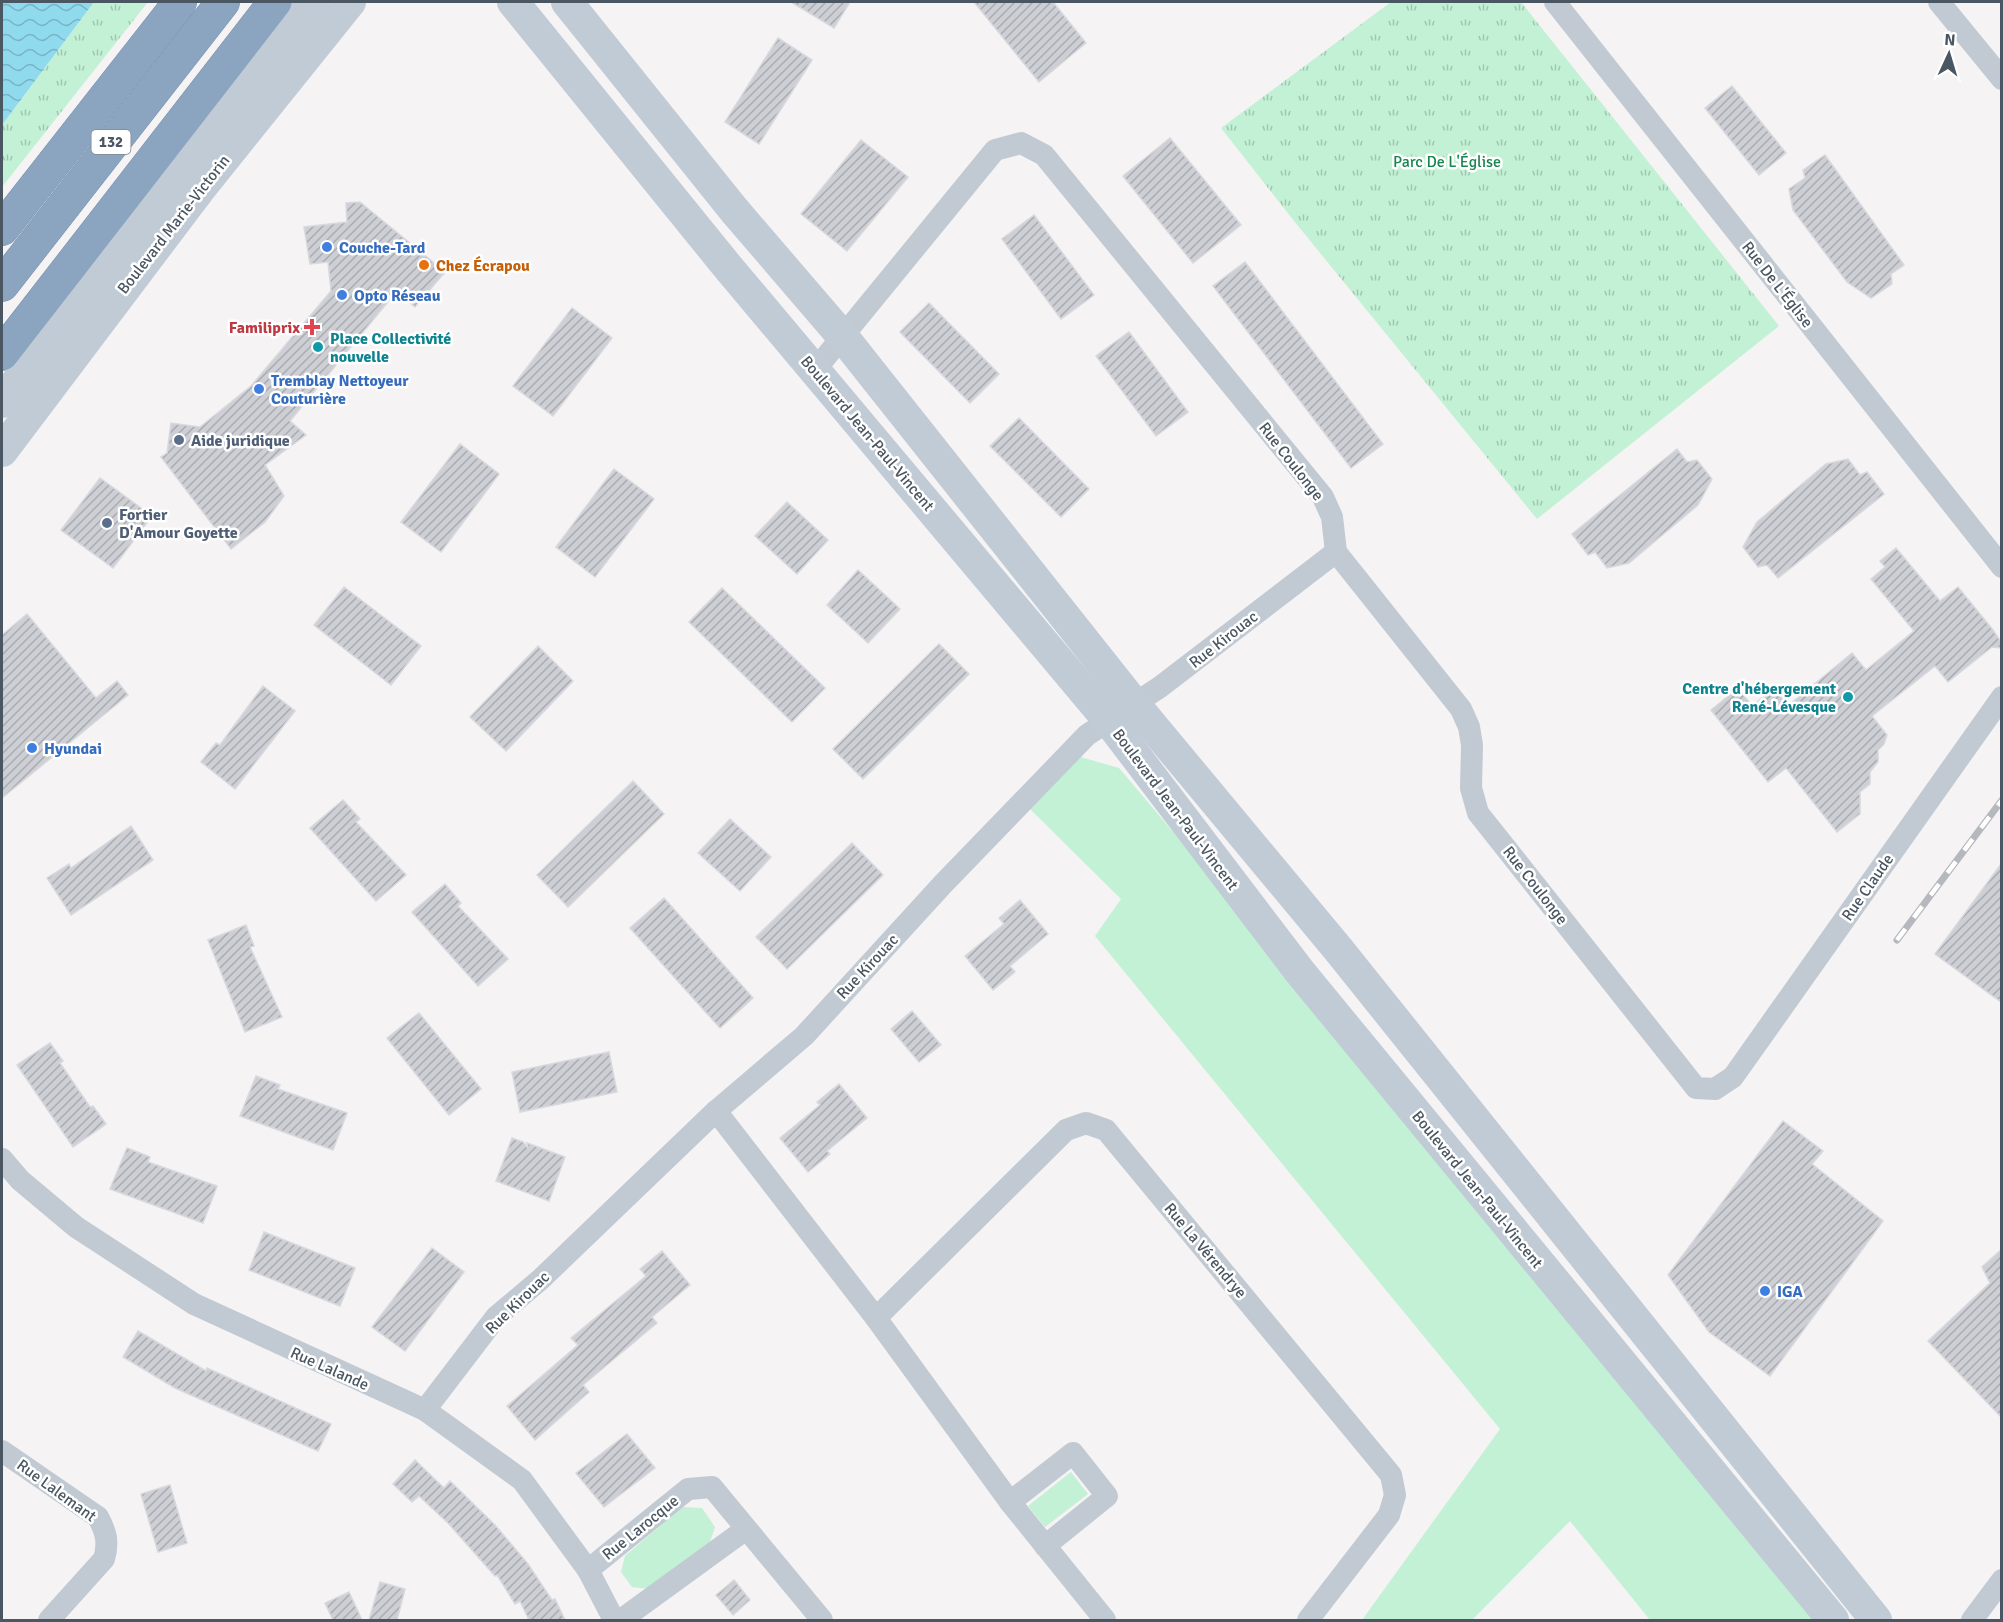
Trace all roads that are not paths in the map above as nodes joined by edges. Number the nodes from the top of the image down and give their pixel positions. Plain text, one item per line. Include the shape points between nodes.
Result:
1 (180, 2) edge
2 (223, 2) edge
3 (252, 2) edge
4 (275, 2) edge
5 (312, 2) edge
6 (350, 2) edge
7 (513, 2) edge
8 (567, 2) edge
9 (1555, 2) edge
10 (1939, 2) edge
11 (2001, 79) edge
12 (2, 229) edge
13 (2, 285) edge
14 (2, 322) edge
15 (843, 337) junction
16 (2, 354) edge
17 (815, 370) junction
18 (2, 402) edge
19 (2, 451) edge
20 (1335, 552) junction
21 (2001, 567) edge
22 (2001, 697) edge
23 (1122, 713) junction
24 (1733, 1077) joint
25 (716, 1111) junction
26 (2, 1159) edge
27 (1608, 1289) junction
28 (1584, 1317) junction
29 (876, 1318) junction
30 (425, 1410) junction
31 (2, 1451) edge
32 (1010, 1502) junction
33 (746, 1529) junction
34 (1046, 1546) junction
35 (588, 1570) junction
36 (2001, 1580) edge
37 (49, 1620) edge
38 (614, 1620) edge
39 (621, 1620) edge
40 (822, 1620) edge
41 (1105, 1620) edge
42 (1308, 1620) edge
43 (1833, 1620) edge
44 (1876, 1620) edge
45 (1972, 1620) edge

1 - 12 highway
2 - 13 highway, 132
3 - 14 highway via 131,152
4 - 16 highway
5 - 18 street, Boulevard Marie-Victorin via 176,172
6 - 19 street, Boulevard Marie-Victorin via 184,209
7 - 17 street, Boulevard Jean-Paul-Vincent
8 - 15 street, Boulevard Jean-Paul-Vincent via 734,210
9 - 21 street, Rue De L'Église
10 - 11 street
15 - 17 street, Rue Coulonge
15 - 20 street, Rue Coulonge via 995,150 1021,143 1044,155 1323,496 1332,517
15 - 23 street, Boulevard Jean-Paul-Vincent
17 - 23 street, Boulevard Jean-Paul-Vincent
20 - 23 street, Rue Kirouac
20 - 24 street, Rue Coulonge via 1461,709 1469,727 1471,788 1478,813 1696,1088 1715,1089
22 - 24 street, Rue Claude
23 - 25 street, Rue Kirouac via 1087,735 804,1036
23 - 27 street, Boulevard Jean-Paul-Vincent via 1338,949
23 - 28 street, Boulevard Jean-Paul-Vincent via 1300,972
25 - 29 street
25 - 30 street, Rue Kirouac via 541,1279 496,1317
26 - 30 street, Rue Lalande via 20,1180 76,1227 208,1313
27 - 28 street
27 - 44 street, Boulevard Jean-Paul-Vincent
28 - 43 street, Boulevard Jean-Paul-Vincent
29 - 32 street
29 - 42 street, Rue La Vérendrye via 1066,1130 1086,1123 1106,1130 1391,1474 1395,1495 1389,1515
30 - 35 street, Rue Lalande via 522,1480
31 - 37 street, Rue Lalemant via 98,1517 106,1532 108,1546 104,1559
32 - 34 street
32 - 34 street via 1073,1453 1107,1496
33 - 35 street, Rue Larocque via 712,1487 688,1488
33 - 39 street
33 - 40 street, Rue Larocque
34 - 41 street
35 - 38 street, Rue Lalande
36 - 45 street

